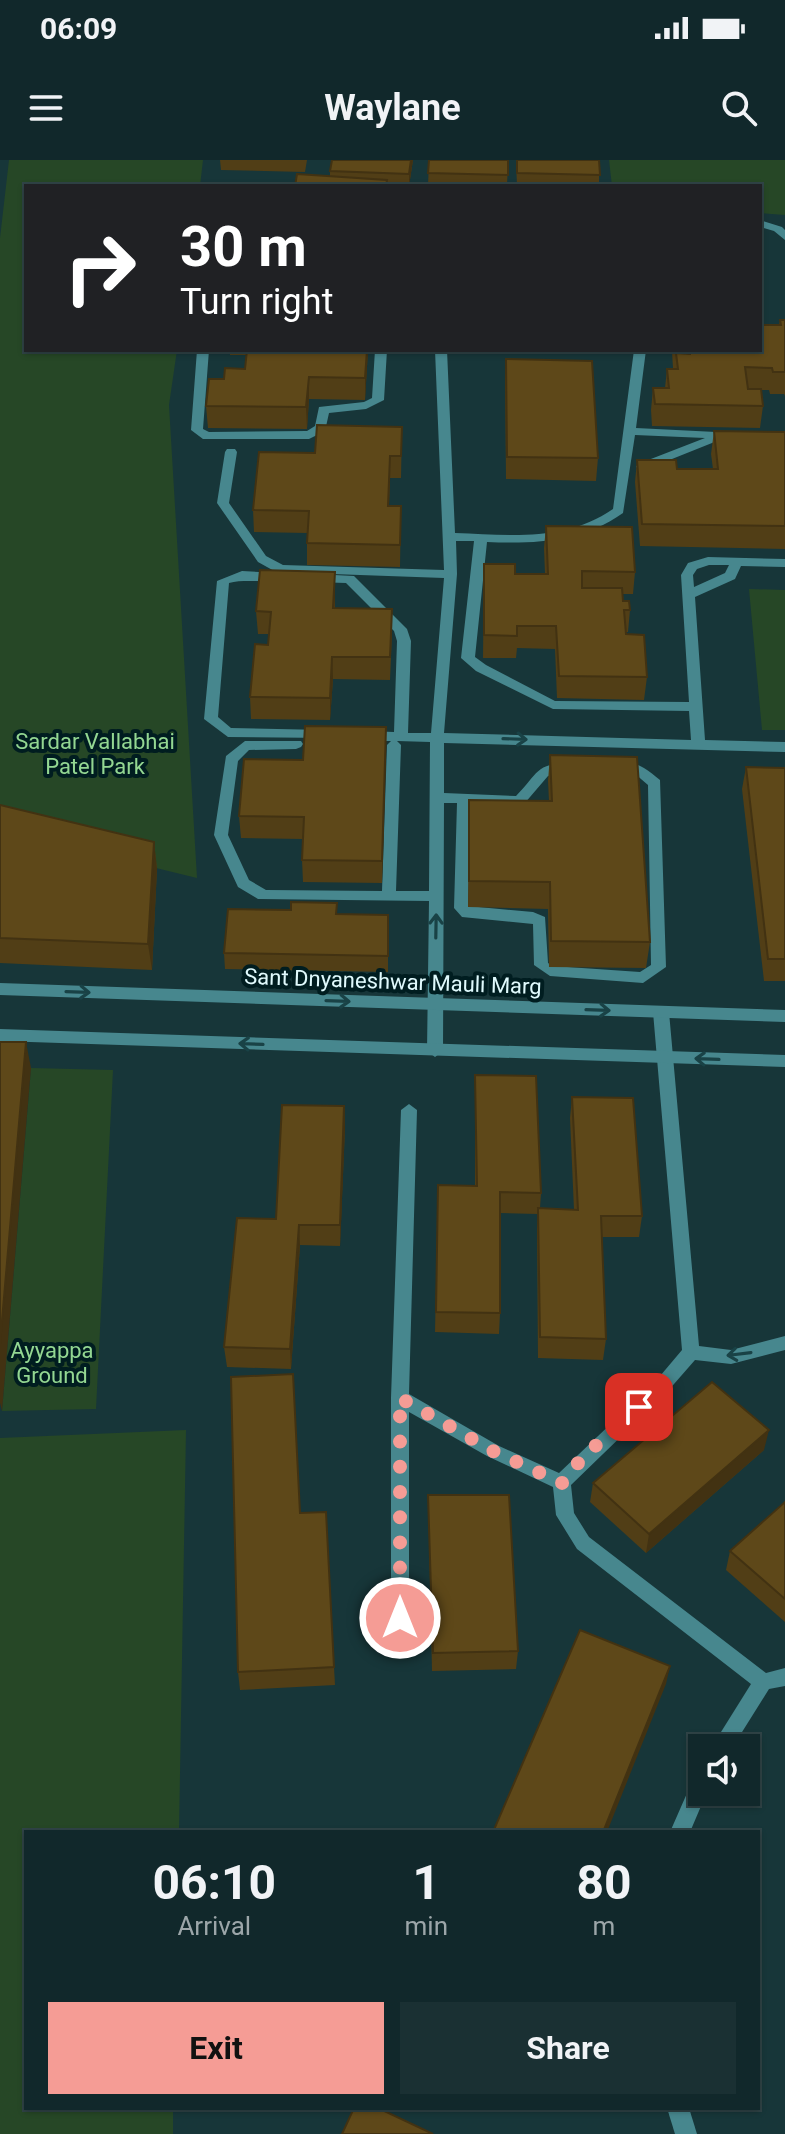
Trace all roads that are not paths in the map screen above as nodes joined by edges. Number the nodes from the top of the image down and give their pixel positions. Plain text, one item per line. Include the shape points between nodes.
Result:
1 (762, 224) edge
2 (785, 237) edge
3 (203, 352) edge
4 (381, 352) edge
5 (441, 352) edge
6 (640, 352) edge
7 (630, 431) junction
8 (722, 436) junction
9 (754, 436) edge
10 (231, 452) dead end
11 (625, 474) junction
12 (450, 537) junction
13 (481, 537) junction
14 (737, 562) junction
15 (785, 563) edge
16 (451, 574) junction
17 (688, 595) junction
18 (695, 707) junction
19 (349, 739) junction
20 (397, 741) junction
21 (437, 742) junction
22 (698, 744) junction
23 (785, 747) edge
24 (437, 798) junction
25 (464, 798) junction
26 (389, 895) junction
27 (436, 896) junction
28 (0, 989) edge
29 (436, 1004) junction
30 (661, 1012) junction
31 (785, 1016) edge
32 (0, 1035) edge
33 (435, 1051) junction
34 (665, 1058) junction
35 (785, 1061) edge
36 (409, 1110) dead end
37 (785, 1343) edge
38 (691, 1352) junction
39 (400, 1398) junction
40 (562, 1483) junction
41 (400, 1618) dead end
42 (785, 1677) edge
43 (763, 1682) junction
44 (730, 1734) edge
45 (691, 1806) edge
46 (681, 1830) edge
47 (679, 2110) edge
48 (686, 2134) edge

1 - 2 street
3 - 4 street via 197,430 207,436 280,436 309,435 321,428 323,410 378,400
5 - 12 street
6 - 7 street
7 - 8 street
7 - 11 street
8 - 9 street
8 - 11 street
10 - 16 street via 223,503 262,559 280,569
11 - 13 street via 619,510 602,526 575,536
12 - 13 street
12 - 16 street
13 - 18 street via 468,658 553,705
14 - 15 street
14 - 17 street via 730,576
14 - 17 street via 692,566
16 - 21 street
17 - 18 street
18 - 22 street
19 - 20 street
19 - 20 street via 228,732 211,719 223,581 242,575 349,579 400,629 404,641
19 - 26 street via 245,746 231,759 221,835 243,883 263,895
20 - 21 street
20 - 26 street
21 -> 22 street
21 - 24 street
22 - 23 street
24 - 25 street
24 - 27 street
25 - 25 street via 519,801 537,773 550,767 637,768 655,783 659,967 643,978 550,971 541,965 540,921 461,908
26 - 27 street
29 -> 27 street
28 -> 29 street, Sant Dnyaneshwar Mauli Marg
29 -> 30 street, Sant Dnyaneshwar Mauli Marg
29 - 33 street
30 - 31 street, Sant Dnyaneshwar Mauli Marg
30 - 34 street
33 -> 32 street
33 - 34 street
35 -> 34 street
34 - 38 street
36 - 39 street
37 -> 38 street via 731,1357
38 - 40 street via 677,1372 583,1457
39 - 40 street
39 - 41 street
40 - 43 street via 565,1515 583,1543
42 - 43 street
43 - 44 street
45 - 46 street
47 - 48 street

